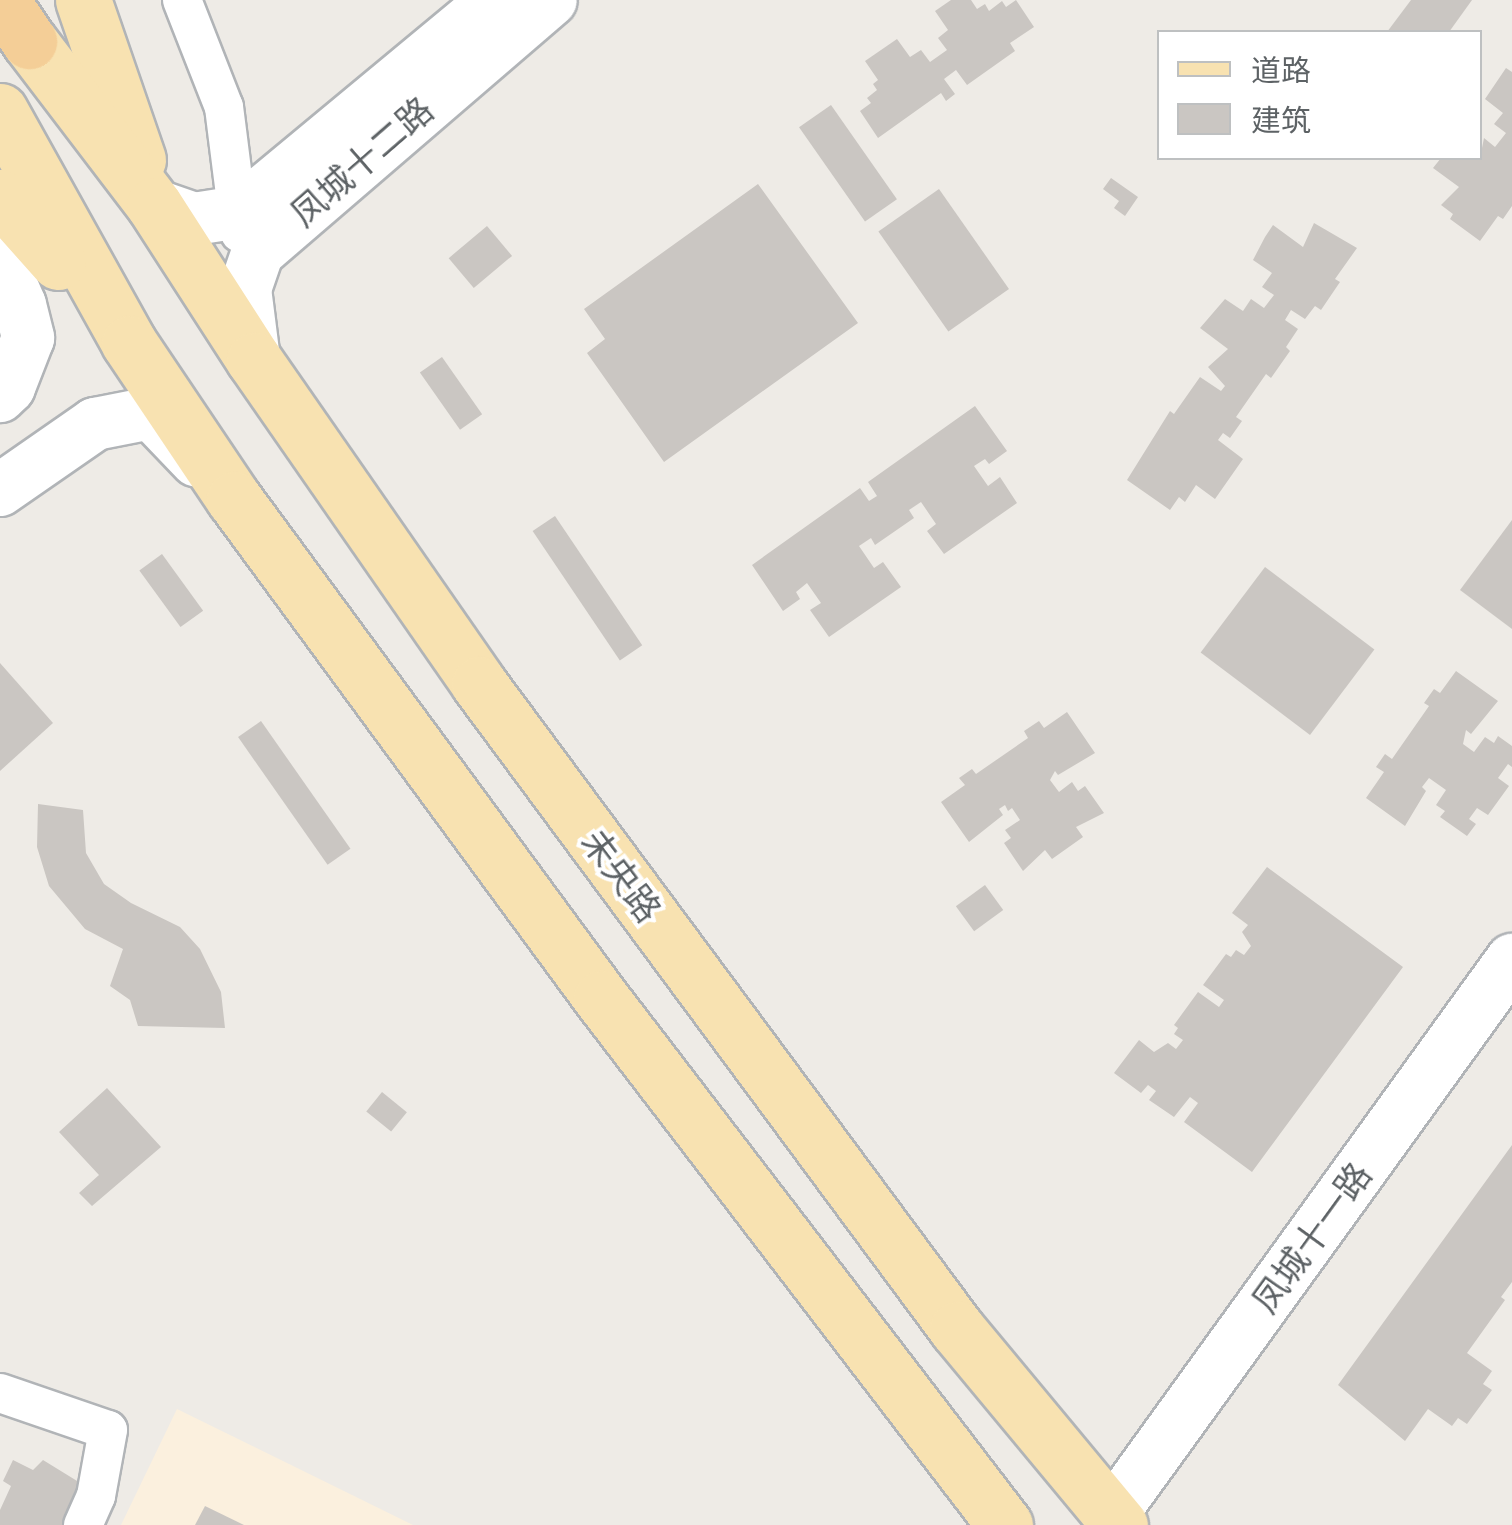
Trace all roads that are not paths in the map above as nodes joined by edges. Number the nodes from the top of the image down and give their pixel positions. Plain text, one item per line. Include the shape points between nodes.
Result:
1 (83, 0) edge
2 (182, 0) edge
3 (494, 0) edge
4 (551, 0) edge
5 (15, 20) edge
6 (0, 111) edge
7 (0, 197) edge
8 (154, 205) junction
9 (239, 212) junction
10 (0, 259) edge
11 (245, 289) junction
12 (129, 343) junction
13 (7, 358) edge
14 (254, 360) junction
15 (0, 490) edge
16 (234, 500) junction
17 (1512, 960) edge
18 (0, 1393) edge
19 (1116, 1520) edge
20 (83, 1525) edge
21 (1005, 1525) edge

1 - 8 main road
2 - 9 street via 224,107
3 - 9 street, 凤城十二路
4 - 11 street, 凤城十二路 via 258,252
5 - 8 main road
6 - 12 main road
7 - 12 main road
8 - 9 street, 凤城十二路 via 194,219
8 - 14 main road, 未央路
9 - 11 street
10 - 13 street via 28,338
11 - 14 street
12 - 16 main road
14 - 19 main road, 未央路 via 479,684 864,1204 957,1329
15 - 16 street via 95,424 151,413
16 - 21 main road via 625,1030
17 - 19 street, 凤城十一路
18 - 20 street via 108,1430 96,1496

